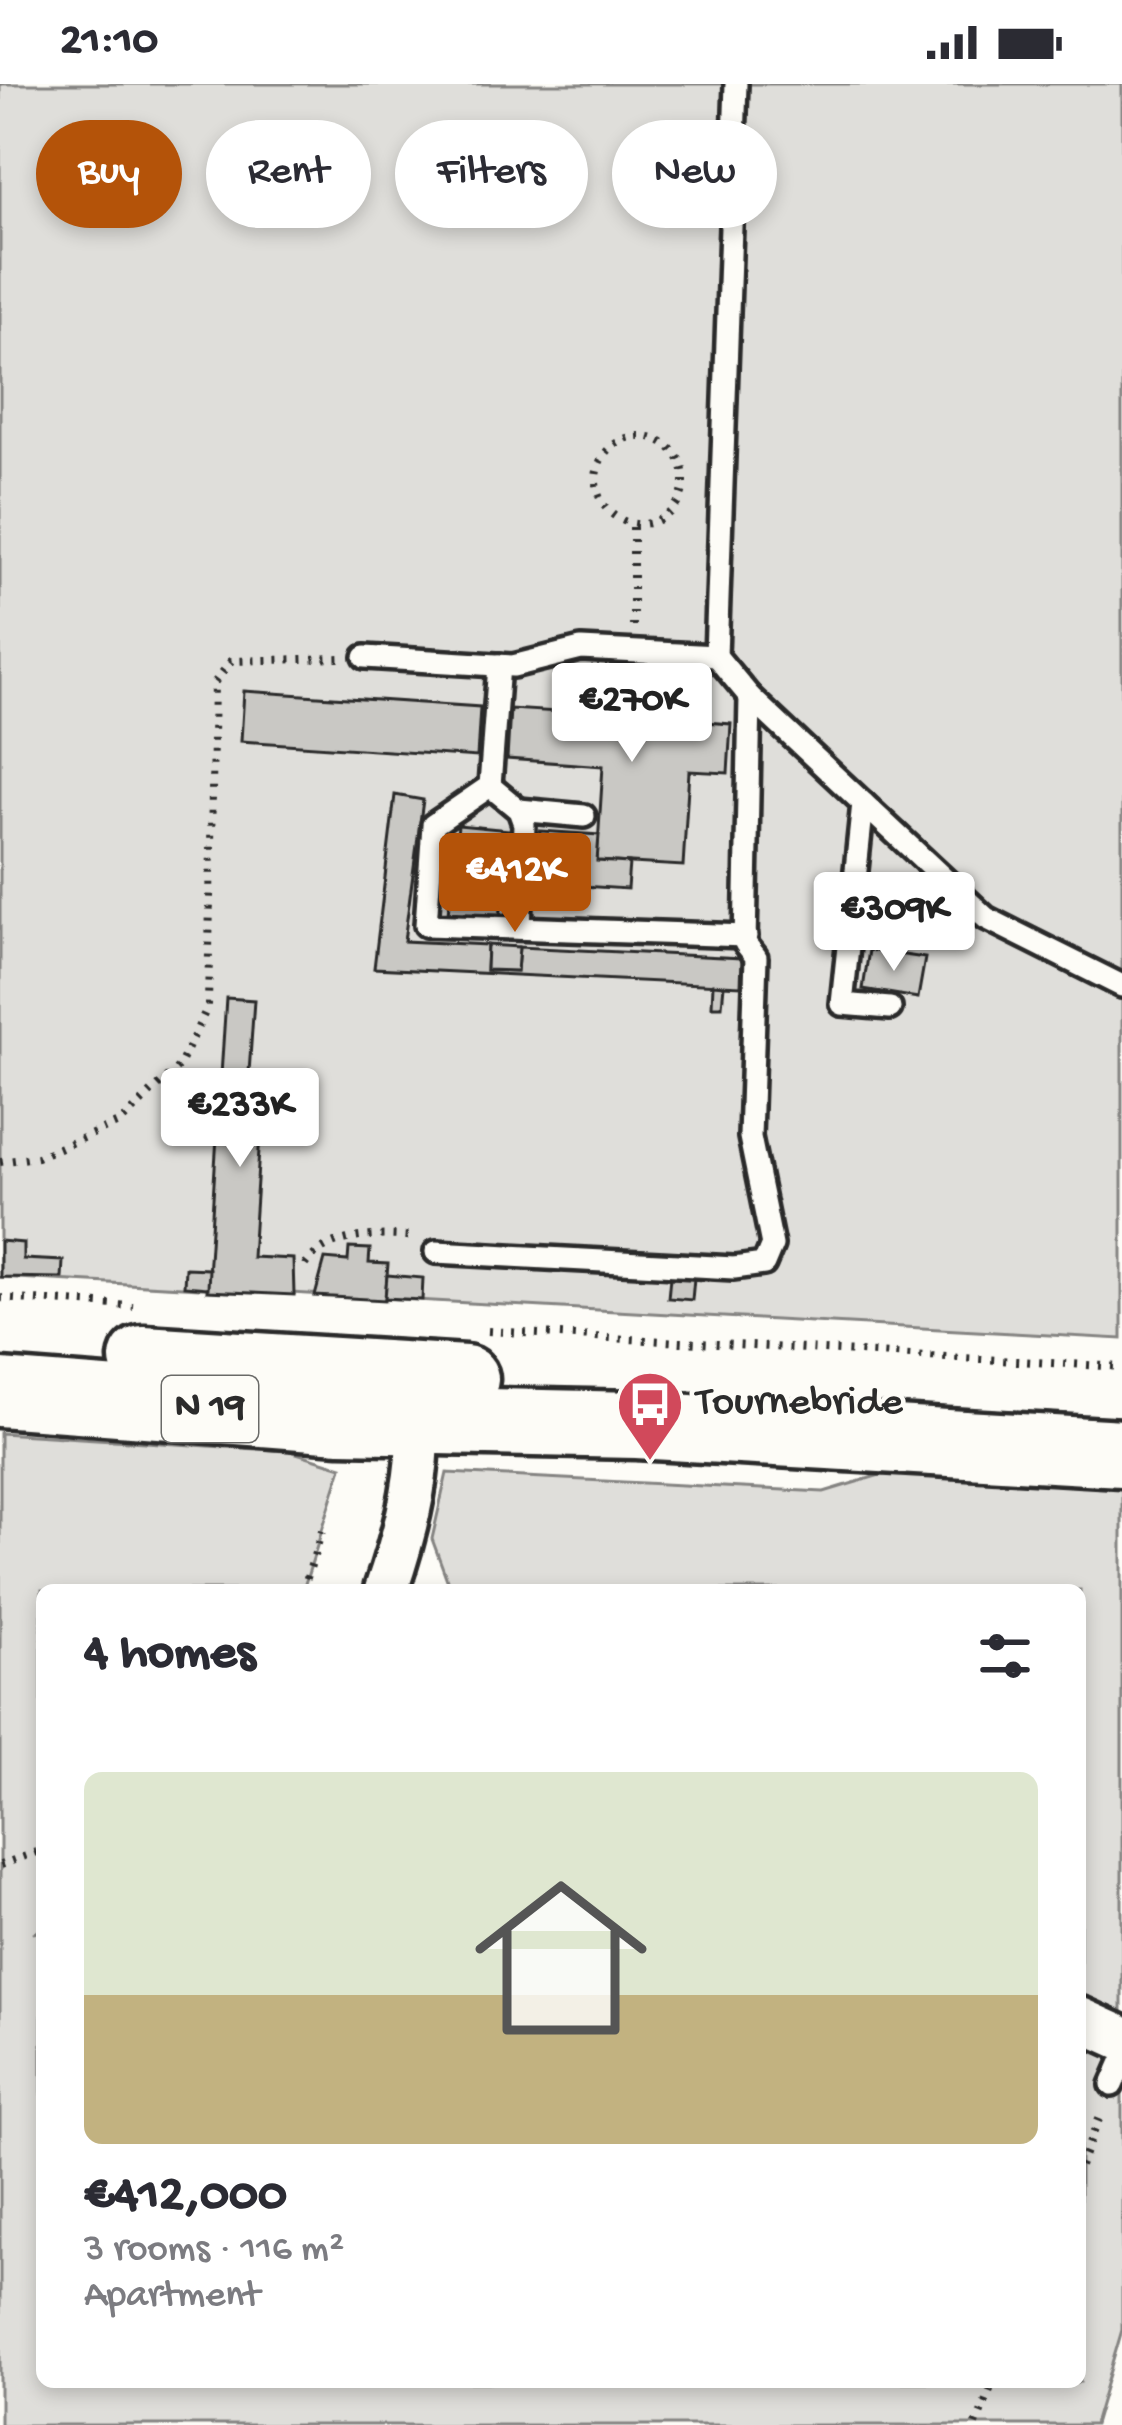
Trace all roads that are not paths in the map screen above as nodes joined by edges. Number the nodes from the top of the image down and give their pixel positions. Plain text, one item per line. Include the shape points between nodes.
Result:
1 (736, 84) edge
2 (716, 656) junction
3 (365, 657) road end
4 (499, 665) junction
5 (750, 697) junction
6 (490, 786) junction
7 (863, 803) junction
8 (519, 810) junction
9 (584, 816) dead end
10 (520, 928) junction
11 (746, 936) junction
12 (1122, 986) edge
13 (890, 1008) dead end
14 (437, 1252) road end
15 (0, 1351) edge
16 (0, 1393) edge
17 (418, 1397) junction
18 (1122, 1415) edge
19 (1122, 1453) edge
20 (388, 1584) edge
21 (1086, 2023) edge
22 (1122, 2038) edge
23 (1122, 2062) edge
24 (1112, 2085) road end

1 - 2 lane
2 - 4 lane via 581,649
2 - 5 lane
3 - 4 lane
4 - 6 lane
5 - 7 lane
5 - 11 lane
6 - 8 lane
6 - 10 lane via 433,825 426,925
7 - 12 lane via 986,918
7 - 13 lane via 842,1004
8 - 9 lane
8 - 10 lane
10 - 11 lane
11 - 14 lane via 756,957 750,1137 772,1245 764,1264
15 - 17 main road, N 19
16 - 17 main road, N 19 via 340,1419
17 - 18 main road, N 19
17 - 19 main road, N 19
17 - 20 street via 406,1531
21 - 22 street
23 - 24 lane

